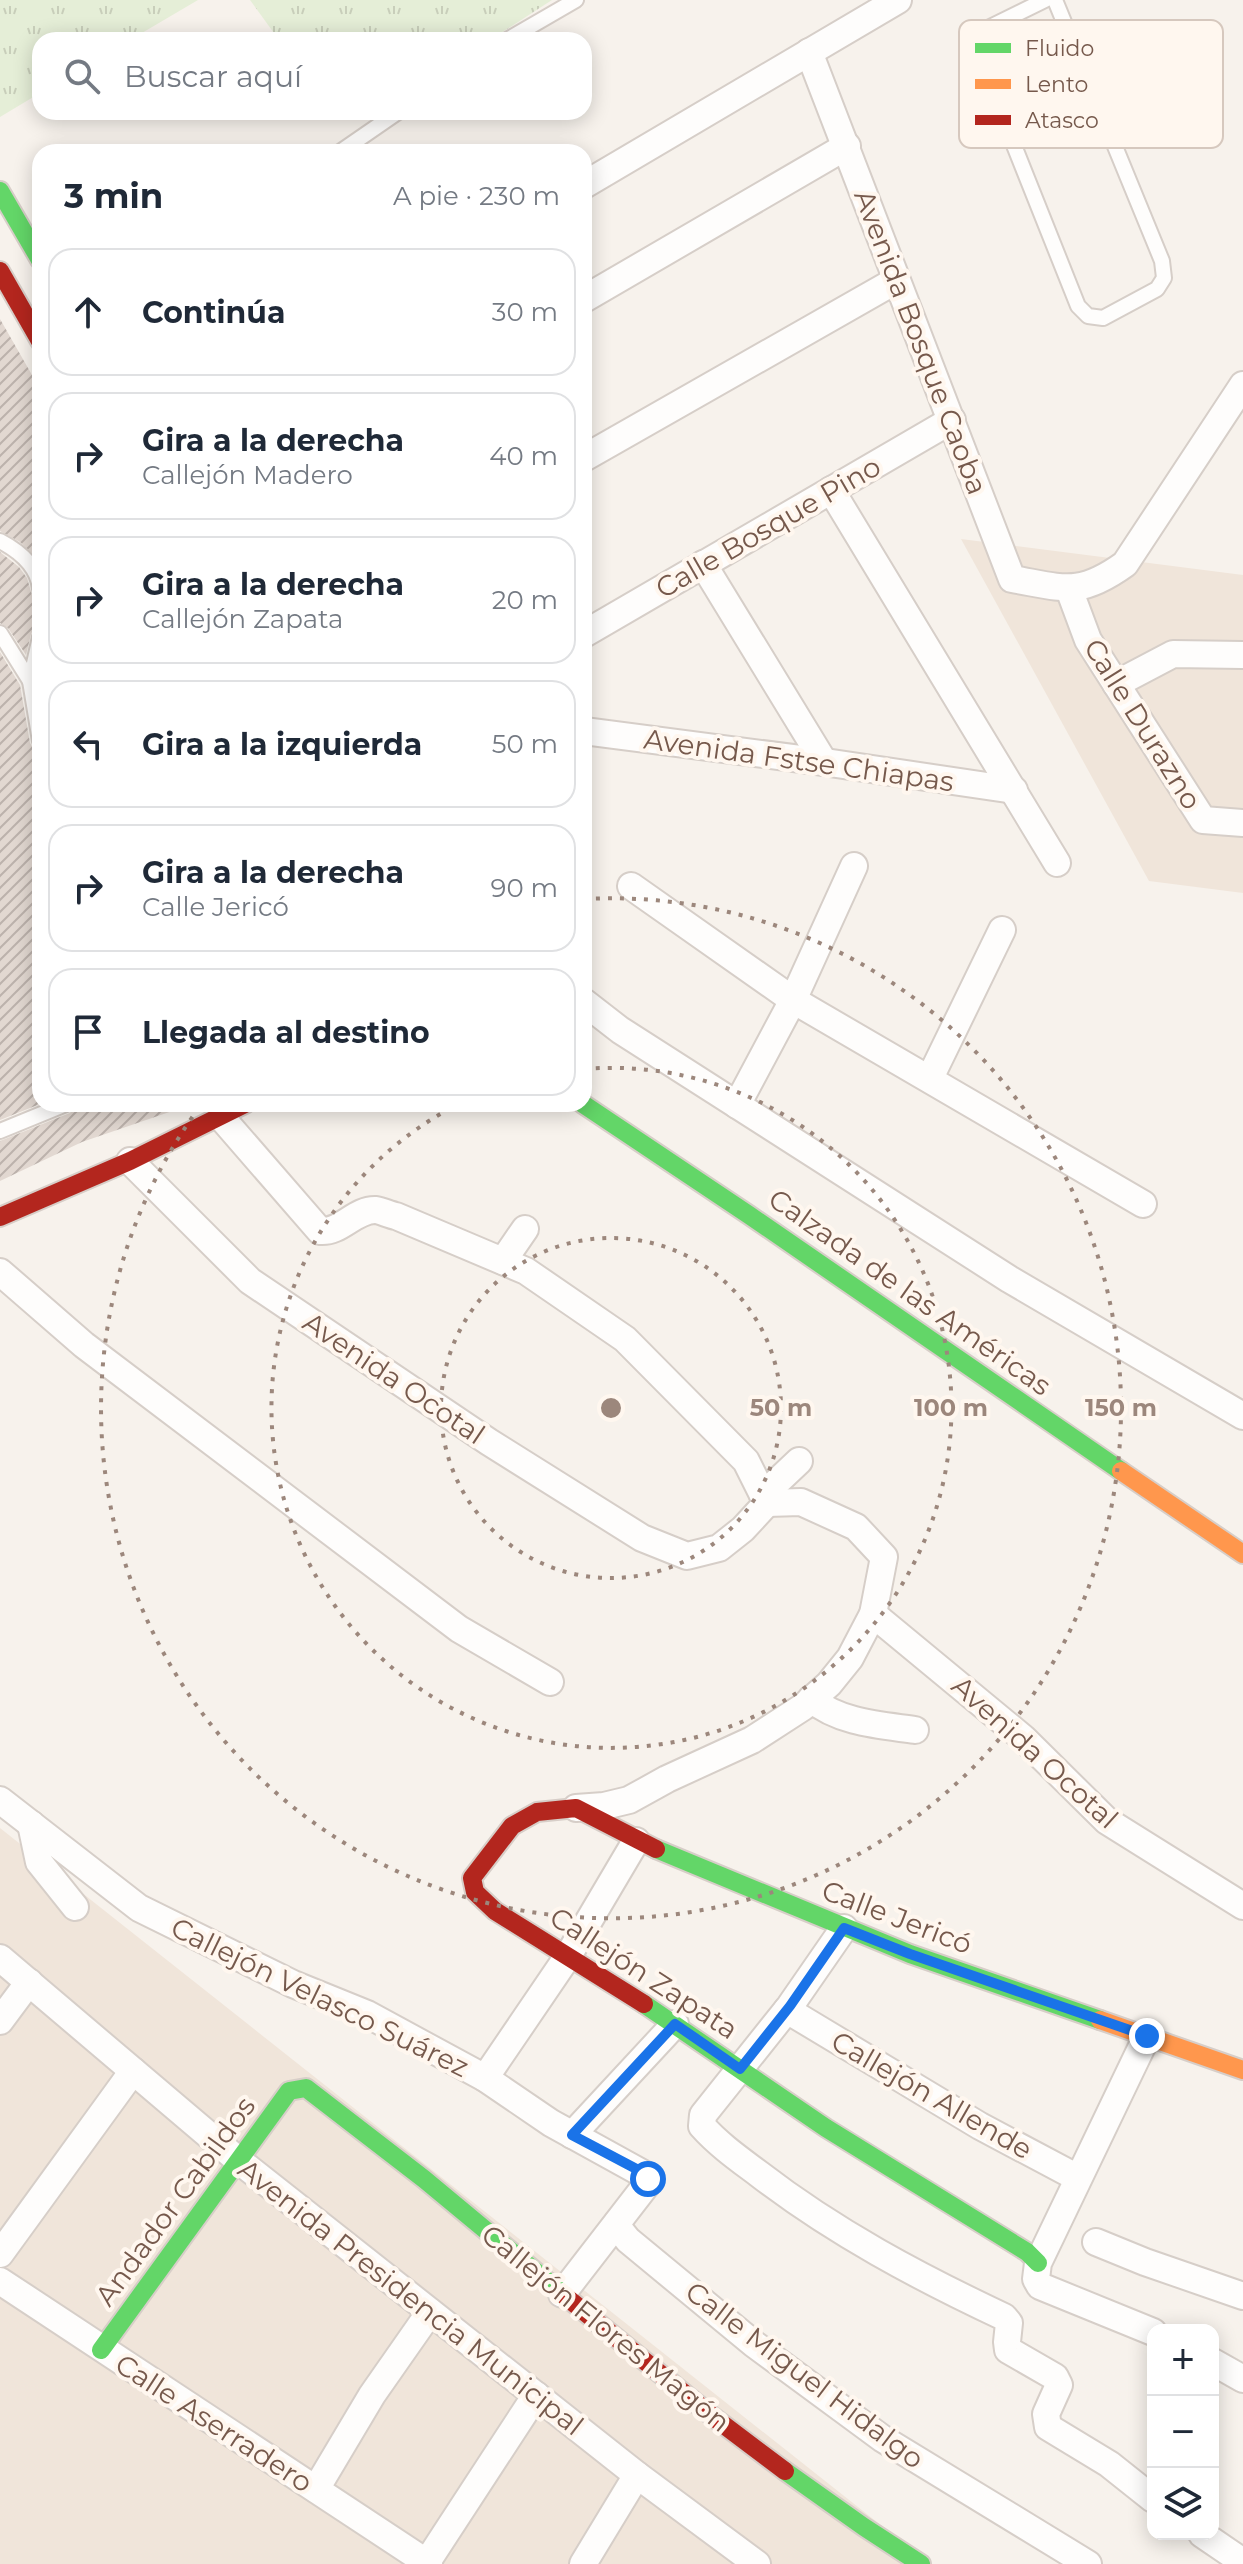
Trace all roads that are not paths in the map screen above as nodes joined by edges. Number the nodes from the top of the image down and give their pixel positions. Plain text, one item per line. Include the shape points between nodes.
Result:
1 (576, 0) edge
2 (898, 0) edge
3 (1045, 0) edge
4 (1055, 0) edge
5 (1004, 20) edge
6 (1063, 20) edge
7 (521, 32) edge
8 (809, 52) junction
9 (386, 120) edge
10 (352, 144) edge
11 (847, 146) junction
12 (1015, 148) edge
13 (1116, 148) edge
14 (592, 180) edge
15 (0, 191) edge
16 (32, 246) edge
17 (0, 271) edge
18 (895, 281) junction
19 (592, 294) edge
20 (32, 327) edge
21 (1243, 385) edge
22 (952, 420) junction
23 (592, 453) edge
24 (831, 490) junction
25 (0, 541) edge
26 (703, 564) junction
27 (32, 569) edge
28 (1069, 589) junction
29 (592, 629) edge
30 (0, 633) edge
31 (1243, 655) edge
32 (32, 672) edge
33 (30, 681) junction
34 (1116, 684) junction
35 (32, 693) edge
36 (592, 732) edge
37 (824, 762) junction
38 (1014, 790) junction
39 (1243, 823) edge
40 (1057, 863) dead end
41 (854, 866) dead end
42 (631, 886) dead end
43 (1002, 930) dead end
44 (793, 1000) junction
45 (592, 1008) edge
46 (930, 1078) junction
47 (737, 1105) junction
48 (592, 1110) edge
49 (46, 1112) edge
50 (230, 1112) edge
51 (221, 1117) junction
52 (0, 1131) edge
53 (130, 1161) junction
54 (1143, 1204) dead end
55 (0, 1217) edge
56 (525, 1229) dead end
57 (503, 1261) junction
58 (0, 1272) edge
59 (1243, 1416) edge
60 (799, 1461) dead end
61 (765, 1499) junction
62 (1243, 1554) edge
63 (873, 1614) junction
64 (550, 1682) dead end
65 (811, 1699) junction
66 (915, 1730) dead end
67 (0, 1800) edge
68 (576, 1808) junction
69 (31, 1824) junction
70 (636, 1841) junction
71 (1243, 1906) edge
72 (75, 1907) dead end
73 (844, 1928) junction
74 (568, 1956) junction
75 (0, 1958) edge
76 (29, 1982) junction
77 (787, 2010) junction
78 (0, 2021) edge
79 (675, 2024) junction
80 (1147, 2036) junction
81 (740, 2069) junction
82 (1243, 2070) edge
83 (133, 2071) junction
84 (485, 2078) junction
85 (296, 2088) joint
86 (572, 2135) junction
87 (238, 2160) junction
88 (1078, 2178) junction
89 (618, 2222) junction
90 (1096, 2242) dead end
91 (0, 2254) edge
92 (1037, 2271) junction
93 (0, 2281) edge
94 (562, 2294) junction
95 (1243, 2296) edge
96 (430, 2312) junction
97 (1147, 2330) edge
98 (101, 2350) junction
99 (1219, 2365) edge
100 (1243, 2379) edge
101 (536, 2395) junction
102 (637, 2475) junction
103 (316, 2489) junction
104 (1147, 2494) edge
105 (1211, 2540) edge
106 (1243, 2562) edge
107 (428, 2563) edge
108 (753, 2563) edge
109 (583, 2564) edge
110 (921, 2564) edge
111 (1088, 2564) edge

1 - 7 lane
2 - 8 street
3 - 5 lane
4 - 6 lane
8 - 11 street, Avenida Bosque Caoba
8 - 14 street
9 - 10 lane
11 - 18 street, Avenida Bosque Caoba
11 - 19 street
12 - 13 lane via 1078,306 1088,316 1103,318 1157,289 1164,278 1162,261
15 - 16 street
17 - 20 street
18 - 22 street, Avenida Bosque Caoba
18 - 23 street
21 - 28 street via 1125,564 1102,581
22 - 24 street, Calle Bosque Pino
22 - 28 street, Avenida Bosque Caoba via 1012,579
24 - 26 street, Calle Bosque Pino
24 - 38 street
25 - 27 lane via 21,552
26 - 29 street, Calle Bosque Pino
26 - 37 street
28 - 34 street, Calle Durazno via 1088,640
30 - 33 lane
31 - 34 street via 1173,654
32 - 33 lane
33 - 35 lane
34 - 39 street, Calle Durazno via 1203,820
36 - 37 street, Avenida Fstse Chiapas
37 - 38 street, Avenida Fstse Chiapas
38 - 40 street
41 - 44 street
42 - 44 street
43 - 46 street
44 - 46 street
44 - 47 street
45 - 47 street
46 - 54 street
47 - 59 street via 1009,1279
48 - 62 street, Calzada de las Américas
49 - 52 lane
50 - 51 street
51 - 53 street
51 - 57 street via 320,1231 330,1232 376,1210
53 - 55 street
53 - 61 street, Avenida Ocotal via 250,1281 642,1538 687,1556 719,1548 743,1529
56 - 57 street
57 - 61 street via 625,1339 746,1461
58 - 64 street via 84,1345 446,1620
60 - 61 street
61 - 63 street via 801,1502 856,1527 884,1557
63 - 65 street via 850,1658
63 - 71 street, Avenida Ocotal via 1023,1738 1107,1821
65 - 66 street via 843,1717
65 - 68 street via 752,1740 629,1800
67 - 69 street, Callejón Velasco Suárez
68 - 70 street, Calle Jericó
68 - 74 street, Callejón Zapata via 537,1812 512,1826 472,1878 475,1892 495,1911
69 - 72 street via 39,1862
69 - 84 street, Callejón Velasco Suárez via 139,1908 367,2014
70 - 73 street, Calle Jericó
70 - 74 street
73 - 77 street
73 - 80 street, Calle Jericó
74 - 79 street, Callejón Zapata
74 - 84 street
75 - 76 street, Avenida Presidencia Municipal
76 - 78 street
76 - 83 street, Avenida Presidencia Municipal
77 - 81 street
77 - 88 street, Callejón Allende
79 - 81 street, Callejón Zapata
79 - 86 street
80 - 82 street, Calle Jericó
80 - 88 street
81 - 92 street, Callejón Zapata via 1027,2252
81 - 104 street via 703,2115 702,2126 716,2142 855,2239 1004,2317 1009,2323 1008,2350 1055,2377 1059,2385 1046,2414 1048,2427
83 - 87 street, Avenida Presidencia Municipal
83 - 91 street
84 - 86 street, Callejón Velasco Suárez
85 - 87 street, Andador Cabildos
85 - 94 street, Callejón Flores Magón via 306,2088 361,2129
86 - 89 street, Callejón Velasco Suárez via 648,2179
87 - 96 street, Avenida Presidencia Municipal
87 - 98 street, Andador Cabildos
88 - 92 street
89 - 94 street
89 - 111 street, Calle Miguel Hidalgo via 628,2240 754,2344 883,2439
90 - 95 street
92 - 97 street via 1040,2286
93 - 98 street, Calle Aserradero
94 - 110 street, Callejón Flores Magón via 699,2408
96 - 101 street, Avenida Presidencia Municipal
96 - 103 street
98 - 103 street, Calle Aserradero
99 - 100 street
101 - 102 street, Avenida Presidencia Municipal
101 - 107 street
102 - 108 street, Avenida Presidencia Municipal
102 - 109 street
103 - 107 street, Calle Aserradero
105 - 106 street

